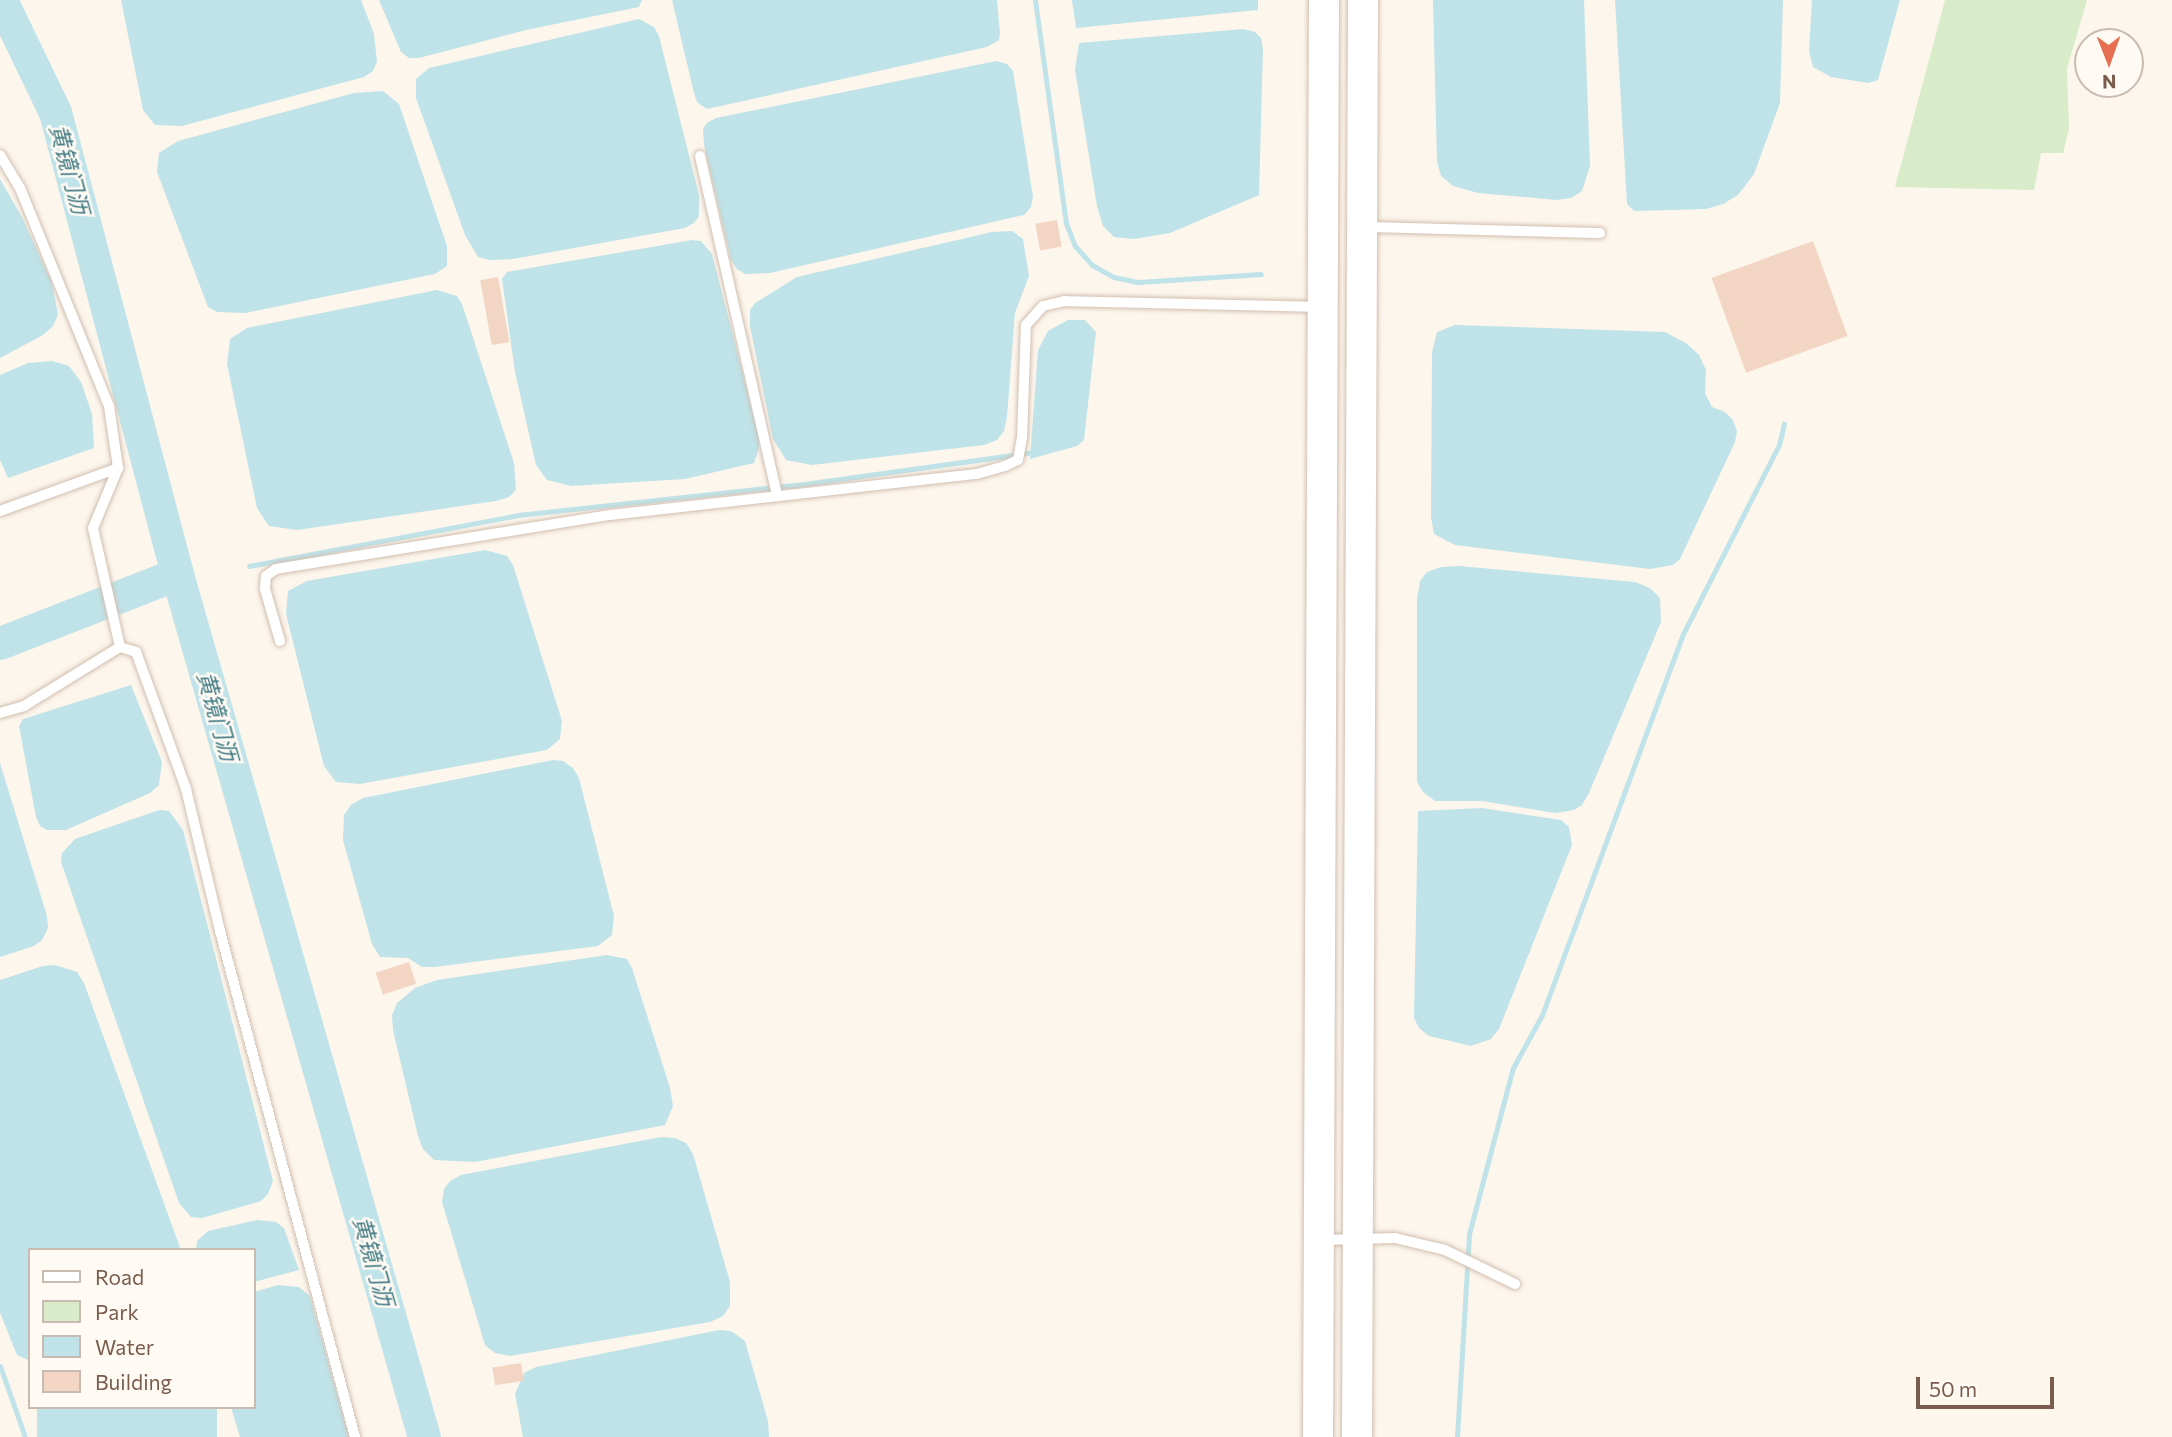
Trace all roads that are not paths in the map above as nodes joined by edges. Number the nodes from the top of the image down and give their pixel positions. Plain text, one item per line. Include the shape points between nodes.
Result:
1 (1324, 0) edge
2 (1363, 0) edge
3 (0, 155) edge
4 (699, 156) dead end
5 (1362, 227) junction
6 (1600, 233) dead end
7 (1322, 307) junction
8 (118, 468) junction
9 (777, 496) junction
10 (0, 511) edge
11 (280, 641) dead end
12 (120, 647) junction
13 (0, 713) edge
14 (1358, 1238) junction
15 (1318, 1241) junction
16 (1515, 1284) dead end
17 (355, 1437) edge
18 (1318, 1437) edge
19 (1357, 1437) edge

1 - 7 main road
2 - 5 main road
3 - 8 lane via 20,188 109,406
4 - 9 lane
5 - 6 lane
5 - 14 main road
7 - 9 lane via 1064,301 1043,306 1026,326 1018,460 977,474
7 - 15 main road
8 - 10 lane
8 - 12 lane via 93,528
9 - 11 lane via 610,515 275,569 266,576 265,589
12 - 13 lane via 24,706
12 - 17 lane via 136,652 186,789
14 - 15 lane
14 - 16 lane via 1395,1238 1445,1250
14 - 19 main road
15 - 18 main road

